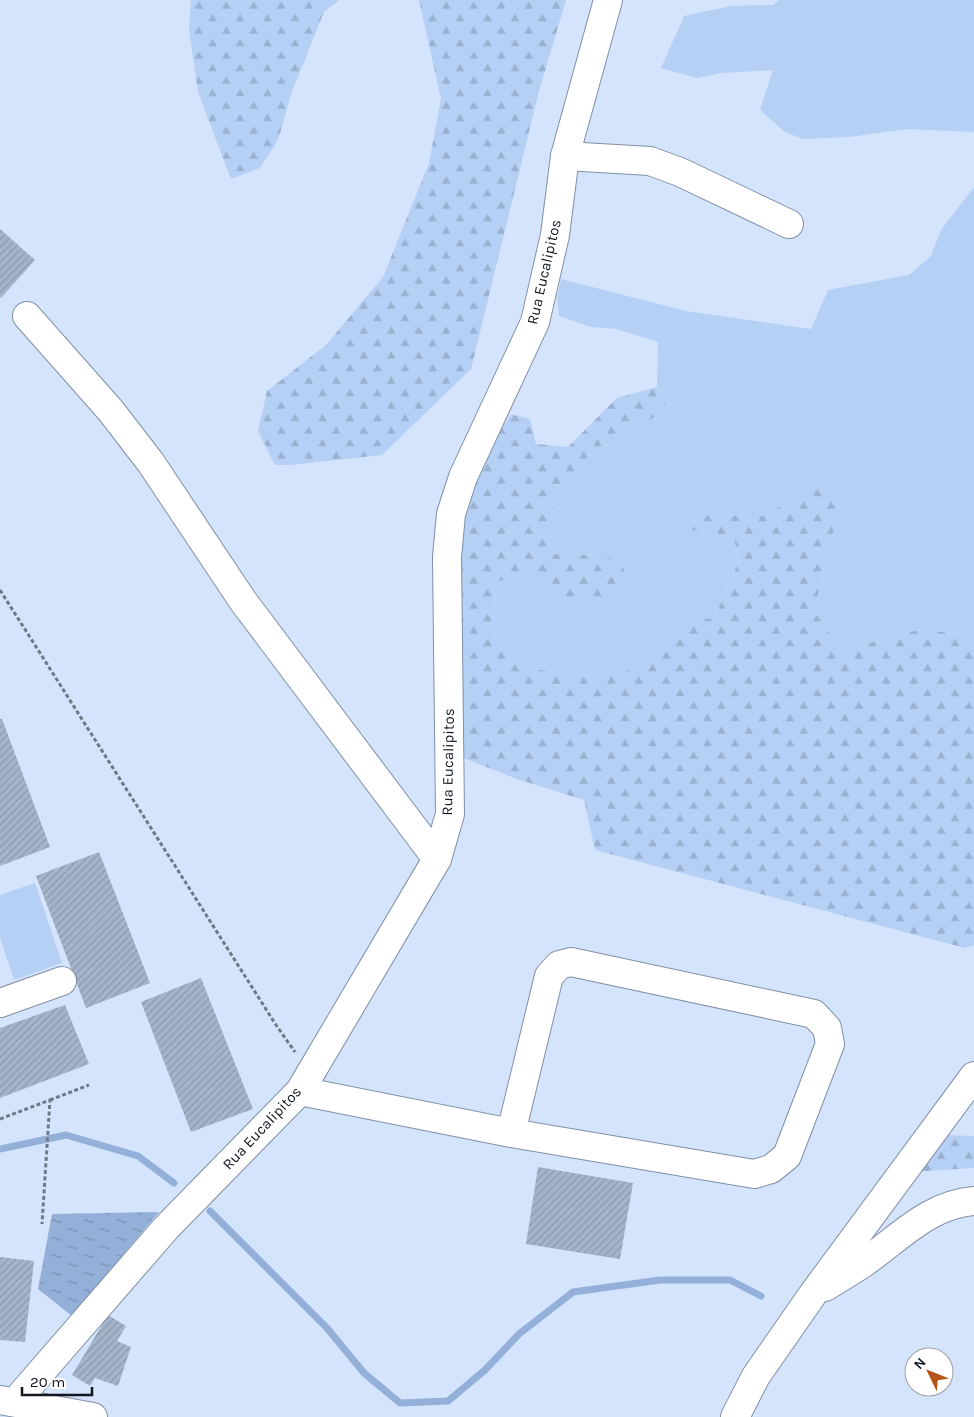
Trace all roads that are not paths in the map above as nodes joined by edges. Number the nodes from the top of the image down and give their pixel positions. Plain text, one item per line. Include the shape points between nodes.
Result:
1 (608, 0) edge
2 (566, 156) junction
3 (789, 224) dead end
4 (27, 316) dead end
5 (437, 859) junction
6 (62, 981) dead end
7 (2, 994) edge
8 (974, 1076) edge
9 (305, 1082) junction
10 (511, 1133) junction
11 (974, 1200) edge
12 (814, 1294) junction
13 (8, 1401) edge
14 (93, 1417) edge
15 (735, 1417) edge

1 - 2 street, Rua Eucalipitos
2 - 3 street via 650,161
2 - 5 street, Rua Eucalipitos via 555,235 535,322 463,477 450,514 446,557 450,814
4 - 5 street via 111,411 151,463 244,601
5 - 9 street, Rua Eucalipitos
6 - 7 street
8 - 12 street
9 - 10 street
9 - 13 street, Rua Eucalipitos
10 - 10 street via 549,976 559,965 571,962 814,1014 827,1028 830,1044 787,1156 771,1169 754,1174
11 - 12 street via 963,1201 924,1217 864,1263
12 - 15 street via 756,1376
13 - 14 street

